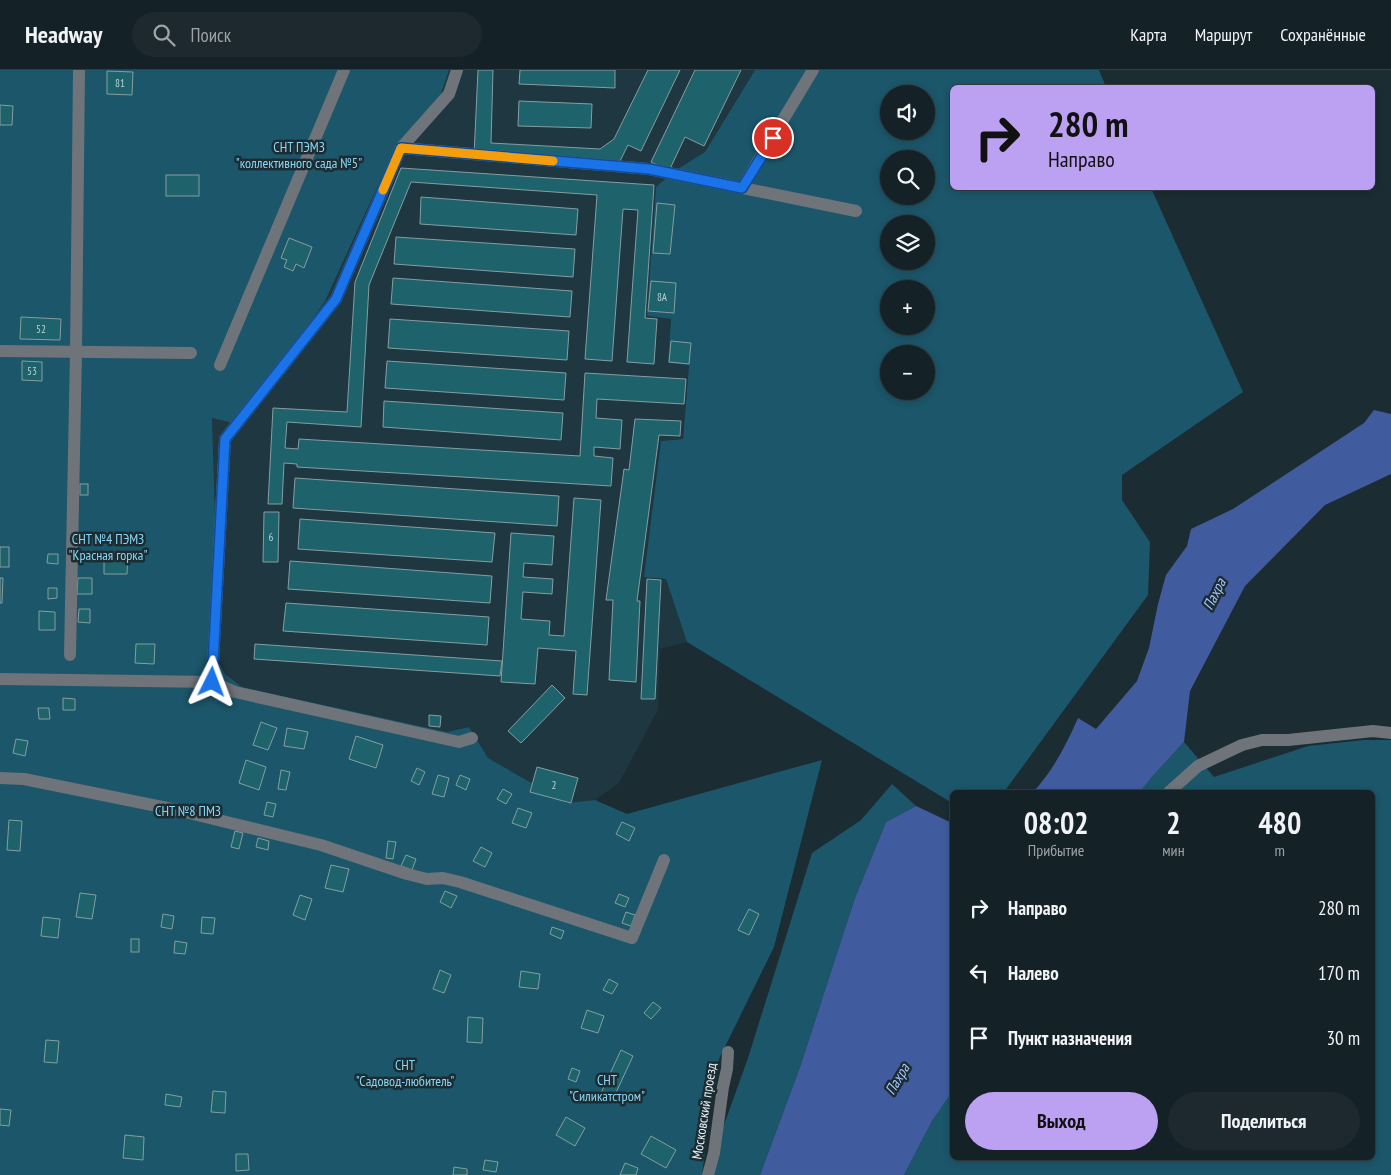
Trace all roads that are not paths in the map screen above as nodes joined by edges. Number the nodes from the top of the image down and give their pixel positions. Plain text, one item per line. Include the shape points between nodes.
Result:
1 (79, 70) edge
2 (344, 70) edge
3 (457, 70) edge
4 (813, 70) edge
5 (401, 148) junction
6 (742, 188) junction
7 (856, 211) dead end
8 (0, 351) edge
9 (76, 352) junction
10 (191, 353) dead end
11 (220, 365) dead end
12 (70, 655) dead end
13 (0, 679) edge
14 (212, 682) junction
15 (1391, 733) edge
16 (472, 738) dead end
17 (0, 778) edge
18 (1172, 790) edge
19 (664, 860) dead end
20 (728, 1052) dead end
21 (708, 1175) edge

1 - 9 street
2 - 11 street
3 - 5 street via 449,94
4 - 6 street
5 - 6 street via 649,169
5 - 14 street via 336,299 225,439
6 - 7 street
8 - 9 street
9 - 10 street
9 - 12 street
13 - 14 street
14 - 16 street via 234,692 459,742
15 - 18 street via 1373,731 1262,740 1198,766
17 - 19 street via 24,779 177,810 322,845 407,874 460,882 632,938
20 - 21 street, Московский проезд

